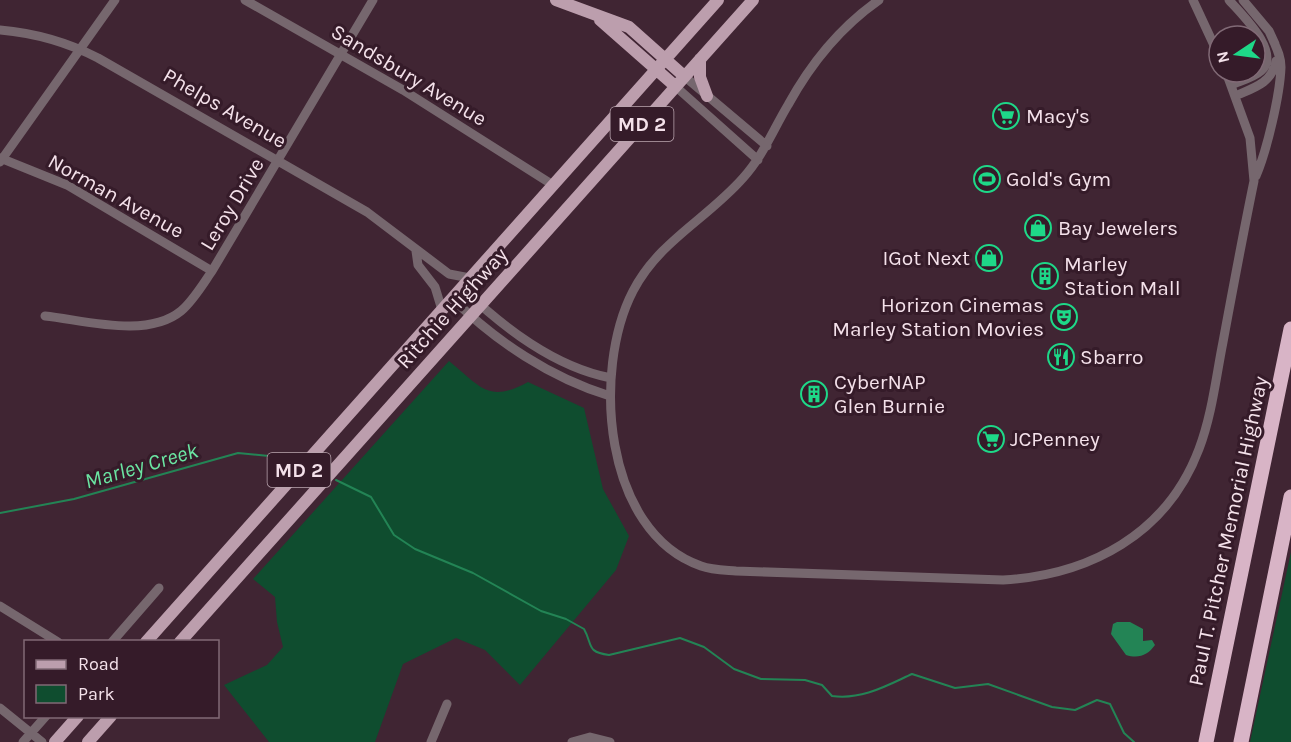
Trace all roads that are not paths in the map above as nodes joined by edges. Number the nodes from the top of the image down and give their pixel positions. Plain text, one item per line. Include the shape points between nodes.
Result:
1 (114, 0) edge
2 (245, 0) edge
3 (373, 0) edge
4 (555, 0) edge
5 (718, 0) edge
6 (753, 0) edge
7 (879, 0) edge
8 (1193, 0) edge
9 (1229, 0) edge
10 (1243, 0) edge
11 (592, 14) junction
12 (0, 30) edge
13 (1207, 30) edge
14 (1273, 40) junction
15 (80, 49) junction
16 (341, 55) junction
17 (665, 59) junction
18 (700, 59) junction
19 (656, 69) junction
20 (684, 76) junction
21 (1231, 85) joint
22 (675, 86) junction
23 (707, 96) junction
24 (1235, 96) junction
25 (767, 146) junction
26 (1, 159) edge
27 (280, 160) junction
28 (758, 160) junction
29 (1254, 180) junction
30 (553, 185) junction
31 (416, 251) junction
32 (213, 271) junction
33 (470, 278) junction
34 (462, 288) junction
35 (452, 298) junction
36 (480, 305) junction
37 (442, 309) junction
38 (45, 316) dead end
39 (470, 316) junction
40 (1291, 329) edge
41 (610, 378) junction
42 (610, 396) junction
43 (1291, 497) edge
44 (159, 588) dead end
45 (0, 606) edge
46 (55, 640) edge
47 (114, 640) edge
48 (148, 640) edge
49 (182, 640) edge
50 (447, 704) dead end
51 (0, 708) edge
52 (45, 718) edge
53 (77, 718) edge
54 (110, 718) edge
55 (32, 733) junction
56 (23, 742) edge
57 (42, 742) edge
58 (56, 742) edge
59 (88, 742) edge
60 (431, 742) edge
61 (572, 742) edge
62 (610, 742) edge
63 (1206, 742) edge
64 (1241, 742) edge

1 - 15 street
2 - 16 street, Sandsbury Avenue
3 - 16 street, Leroy Drive
4 - 11 main road
5 - 17 main road, Ritchie Highway / MD 2
6 - 18 main road, Ritchie Highway / MD 2
7 - 25 street via 838,32 820,54
8 - 13 street
9 - 21 street via 1260,36 1266,52 1261,71
10 - 14 street
11 - 17 main road via 629,27
11 - 19 main road
12 - 15 street, Phelps Avenue via 27,33
14 - 24 street via 1276,61 1270,76
14 - 29 street via 1279,55 1279,77 1263,159
15 - 26 street
15 - 27 street, Phelps Avenue
16 - 27 street, Leroy Drive
16 - 30 street, Sandsbury Avenue
17 - 19 main road, Ritchie Highway / MD 2
17 - 20 main road
18 - 20 main road, Ritchie Highway / MD 2
18 - 23 main road via 700,76
19 - 22 main road
19 - 30 main road, Ritchie Highway / MD 2
20 - 22 main road, Ritchie Highway / MD 2
20 - 23 street
21 - 24 street
22 - 28 street
22 - 36 main road, Ritchie Highway / MD 2
23 - 25 street
24 - 29 street via 1250,138
25 - 28 street
26 - 32 street, Norman Avenue via 67,185
27 - 31 street, Phelps Avenue via 367,212
27 - 32 street, Leroy Drive
28 - 41 street via 725,197 673,239 645,271 624,311
29 - 42 street via 1210,411 1195,458 1172,498 1144,528 1108,553 1077,567 1050,575 1003,580 736,571 701,566 668,546 648,526 628,489 615,449
30 - 33 main road, Ritchie Highway / MD 2
31 - 33 street, Phelps Avenue via 449,274
31 - 37 street, Phelps Avenue via 418,265 435,287
32 - 38 street, Leroy Drive via 181,311 161,323 136,327
33 - 34 main road, Ritchie Highway / MD 2
34 - 35 main road, Ritchie Highway / MD 2
34 - 36 street
35 - 37 main road, Ritchie Highway / MD 2
35 - 39 street
36 - 39 main road, Ritchie Highway / MD 2
36 - 41 street via 503,325 543,349 583,371
37 - 48 main road, Ritchie Highway / MD 2
39 - 42 street via 527,356 573,382
39 - 49 main road, Ritchie Highway / MD 2
40 - 63 highway, Paul T. Pitcher Memorial Highway
41 - 42 street
43 - 64 highway
44 - 47 street
45 - 46 street
50 - 60 street
51 - 55 street
52 - 55 street
53 - 58 main road
54 - 59 main road
55 - 56 street
55 - 57 street
61 - 62 street via 590,737

